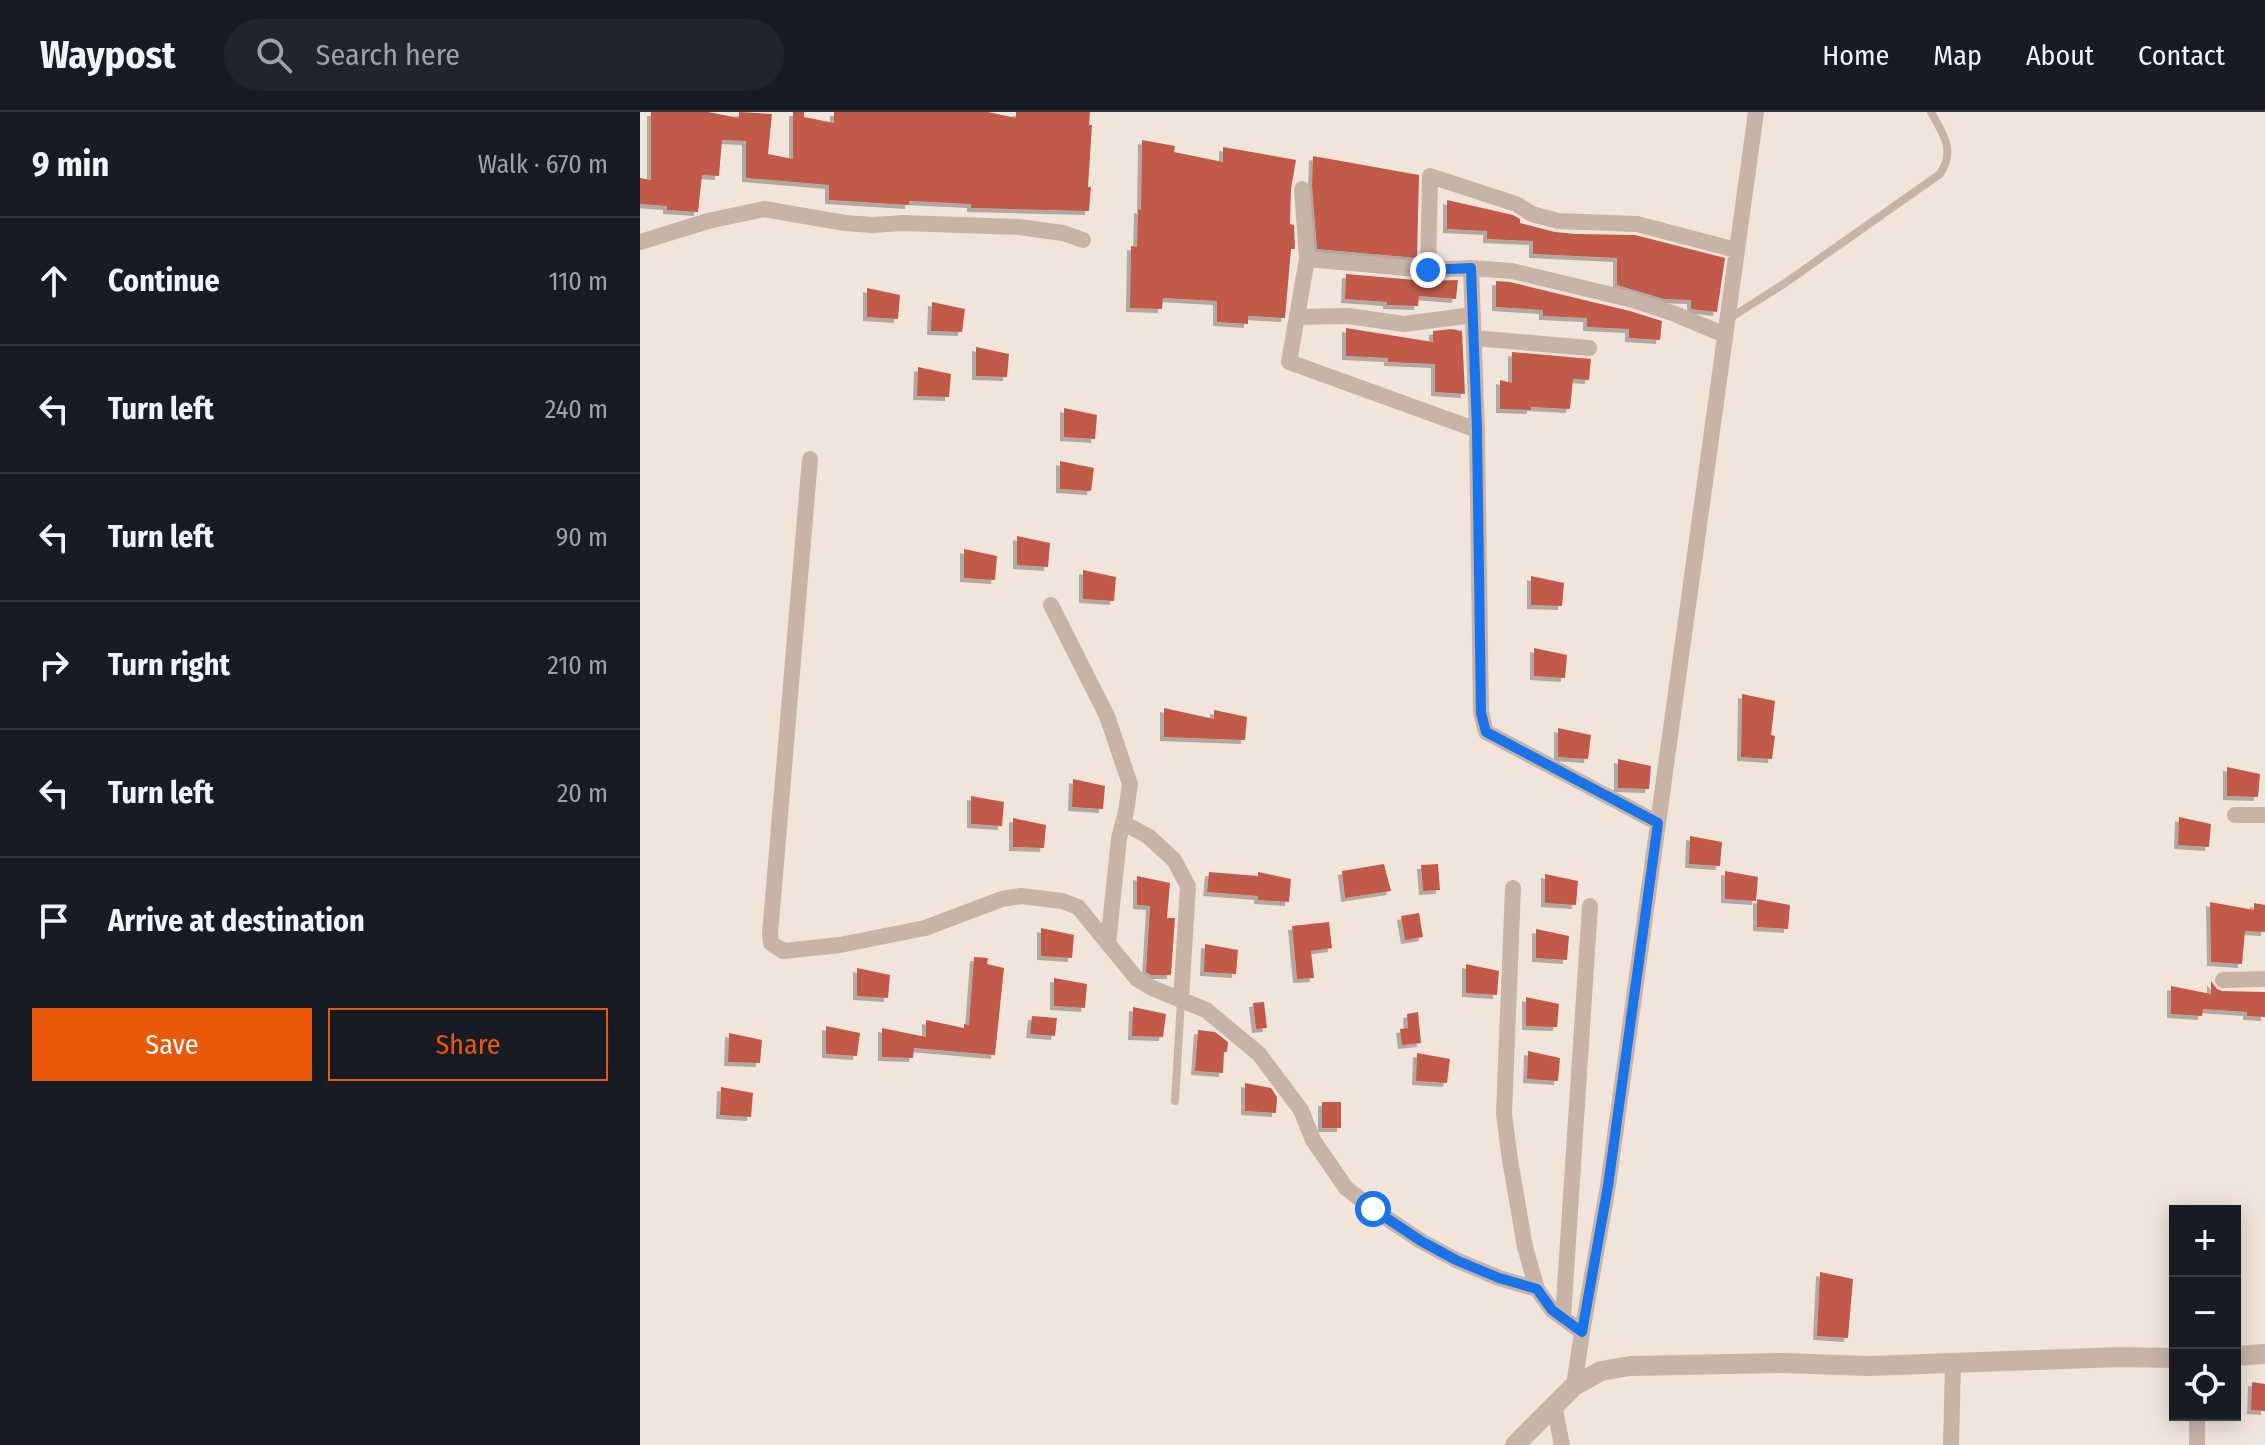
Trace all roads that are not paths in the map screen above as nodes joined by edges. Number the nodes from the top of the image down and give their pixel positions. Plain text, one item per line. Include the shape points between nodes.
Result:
1 (1756, 112) edge
2 (1931, 112) edge
3 (1302, 189) dead end
4 (1083, 240) dead end
5 (640, 242) edge
6 (1736, 250) junction
7 (1307, 259) junction
8 (1471, 268) junction
9 (1428, 270) junction
10 (1473, 315) junction
11 (1297, 317) junction
12 (1726, 328) junction
13 (1474, 338) junction
14 (1589, 348) dead end
15 (1477, 430) junction
16 (810, 459) dead end
17 (1051, 605) dead end
18 (2235, 815) dead end
19 (2265, 815) edge
20 (1123, 823) junction
21 (1658, 823) junction
22 (1513, 888) dead end
23 (1590, 906) dead end
24 (1108, 944) junction
25 (2265, 979) edge
26 (2223, 980) dead end
27 (1181, 1000) junction
28 (1175, 1101) dead end
29 (1537, 1289) junction
30 (1563, 1318) junction
31 (1582, 1332) junction
32 (2265, 1354) edge
33 (2241, 1356) edge
34 (2169, 1358) edge
35 (1953, 1364) junction
36 (1574, 1386) junction
37 (1554, 1405) junction
38 (2197, 1421) edge
39 (1515, 1445) edge
40 (1562, 1445) edge
41 (1951, 1445) edge
42 (2197, 1445) edge

1 - 6 street
2 - 12 lane via 1949,153 1940,174
3 - 7 street
4 - 5 street via 1019,227 873,225 764,209
6 - 9 street via 1637,224 1558,221 1430,176
6 - 12 street
7 - 9 street
7 - 11 street
8 - 9 street
8 - 10 street
8 - 12 street via 1512,271
10 - 11 street via 1404,324 1348,316
10 - 13 street
11 - 15 street via 1289,362
12 - 21 street
13 - 14 street
13 - 15 street
15 - 21 street via 1481,713 1486,732
16 - 24 street via 771,943 783,951 840,945 925,928 1021,896 1078,907
17 - 20 street via 1123,757 1130,784
18 - 19 street
20 - 24 street
20 - 27 street via 1148,836 1174,860 1188,886
21 - 31 street via 1608,1186
22 - 29 street via 1504,1114 1517,1206
23 - 30 street
24 - 27 street via 1137,979
25 - 26 street
27 - 28 lane
27 - 29 street via 1206,1010 1259,1054 1301,1110 1313,1140 1346,1188 1456,1260
29 - 30 street
30 - 31 street
31 - 36 street
32 - 33 street
34 - 35 street
35 - 36 street via 1630,1366 1601,1371
35 - 41 street
36 - 37 street
37 - 39 street
37 - 40 street
38 - 42 street

